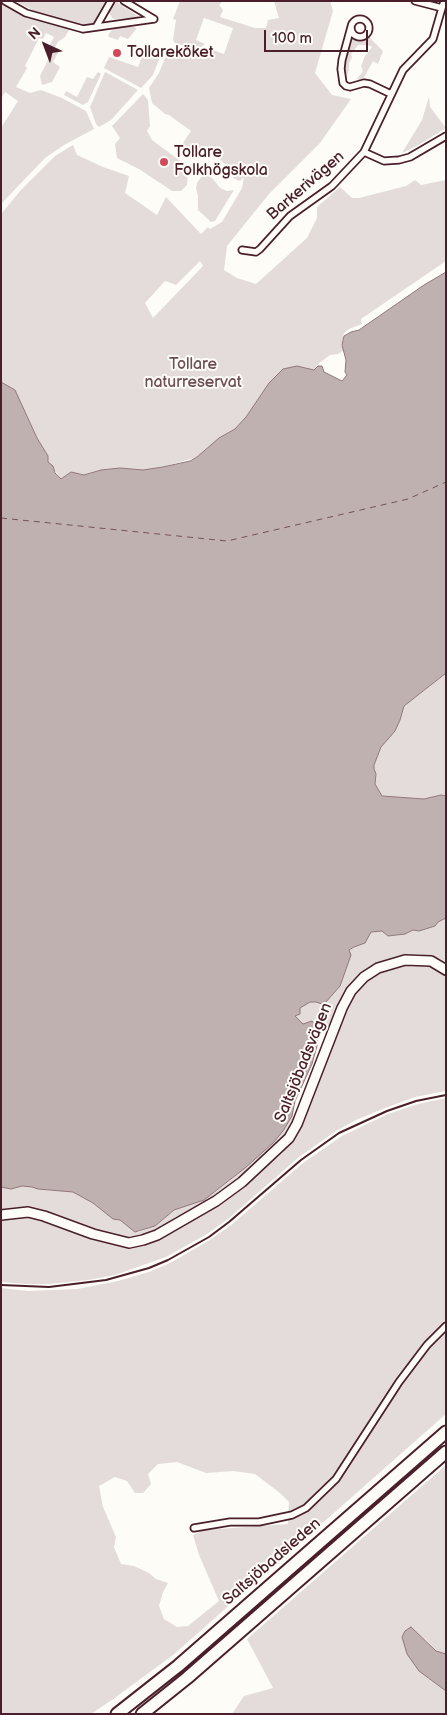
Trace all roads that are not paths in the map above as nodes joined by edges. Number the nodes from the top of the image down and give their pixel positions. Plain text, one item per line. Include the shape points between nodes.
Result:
1 (4, 1) edge
2 (111, 1) edge
3 (124, 1) edge
4 (414, 1) edge
5 (444, 1) edge
6 (442, 8) junction
7 (96, 27) junction
8 (352, 27) dead end
9 (391, 94) junction
10 (446, 136) edge
11 (364, 152) junction
12 (242, 250) dead end
13 (446, 970) edge
14 (1, 1215) edge
15 (446, 1326) edge
16 (446, 1432) edge
17 (446, 1452) edge
18 (194, 1528) dead end
19 (117, 1714) edge
20 (142, 1714) edge

1 - 7 street via 26,12 83,29
2 - 7 street
3 - 7 street via 154,19
4 - 6 street
5 - 6 street, Barkerivägen
6 - 9 street, Barkerivägen via 433,39 403,70
8 - 9 street via 342,60 343,82 350,87 370,84
9 - 11 street, Barkerivägen
10 - 11 street via 399,160 384,161
11 - 12 street, Barkerivägen via 332,186 290,216 260,249 256,252
13 - 14 street, Saltsjöbadsvägen via 431,961 405,960 378,968 364,977 342,1008 289,1138 278,1151 216,1201 157,1235 130,1243 28,1212
15 - 18 street via 399,1382 336,1479 306,1508 292,1515 259,1522 230,1522
16 - 19 highway, Saltsjöbadsleden via 178,1666
17 - 20 highway, Saltsjöbadsleden

